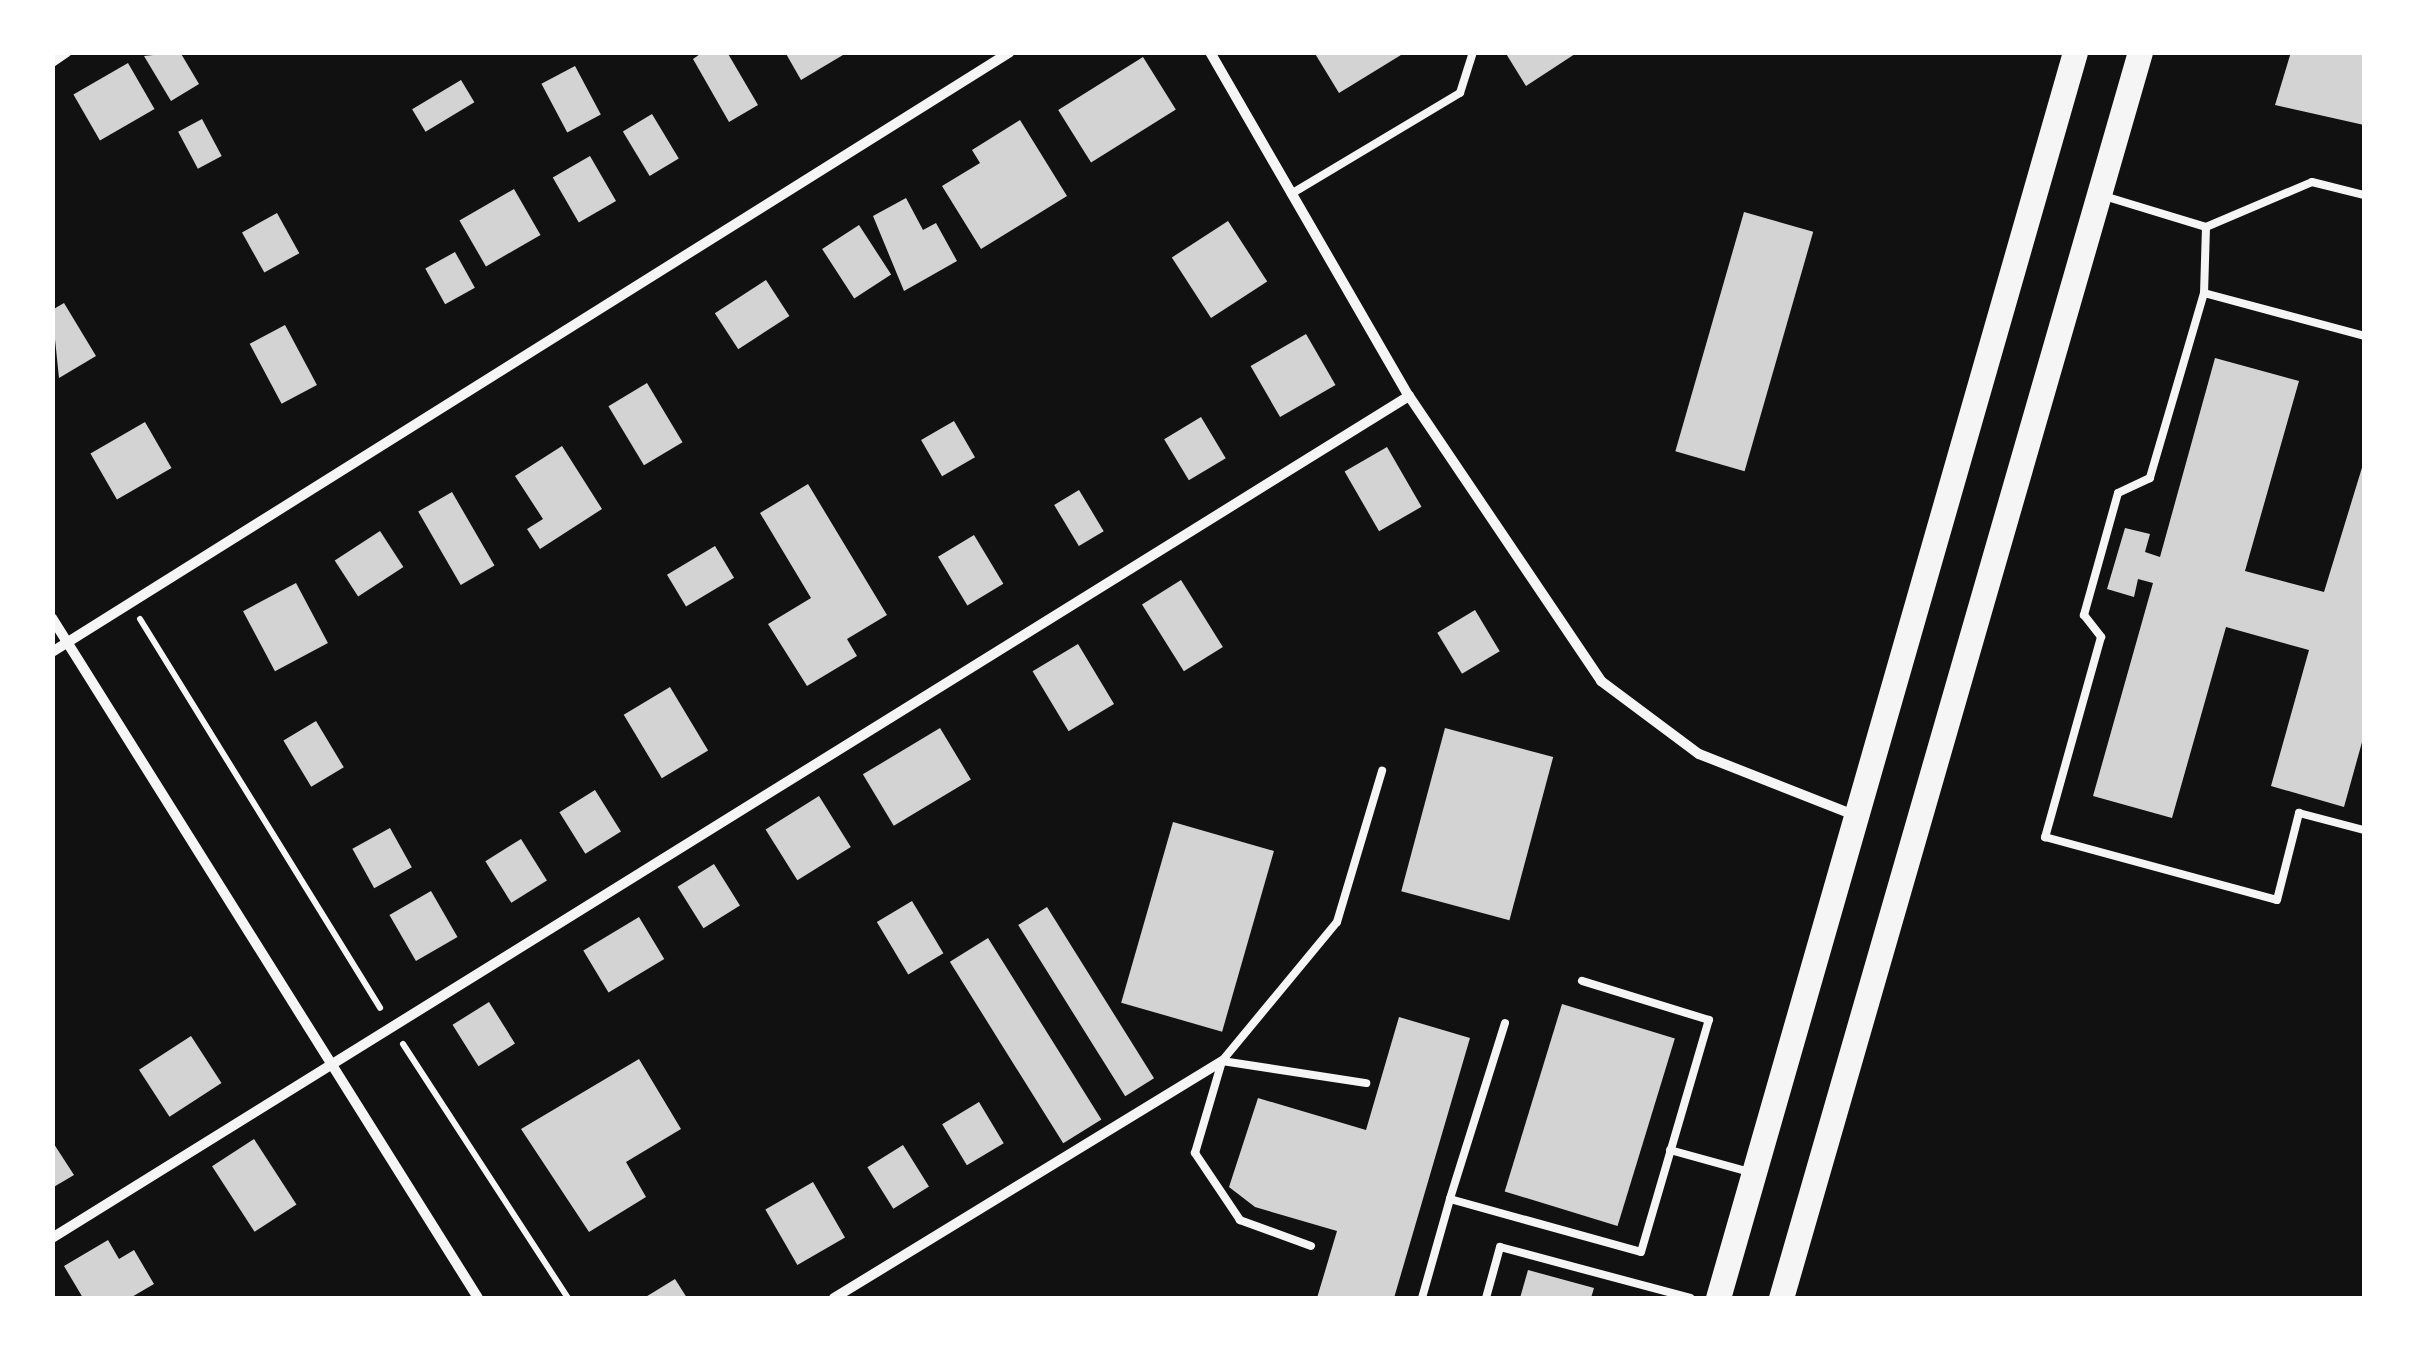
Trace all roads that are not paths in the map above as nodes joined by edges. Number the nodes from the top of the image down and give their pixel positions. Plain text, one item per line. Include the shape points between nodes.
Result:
1 (67, 52) edge
2 (1010, 52) edge
3 (1210, 52) edge
4 (1473, 52) edge
5 (2076, 52) edge
6 (2140, 52) edge
7 (52, 62) edge
8 (1290, 194) junction
9 (2099, 194) junction
10 (2364, 195) edge
11 (2206, 227) junction
12 (2204, 293) junction
13 (2364, 336) edge
14 (1409, 396) junction
15 (52, 618) edge
16 (67, 642) junction
17 (52, 652) edge
18 (1382, 771) dead end
19 (1857, 816) junction
20 (2364, 830) edge
21 (1582, 981) dead end
22 (1504, 1023) dead end
23 (1222, 1061) junction
24 (330, 1063) junction
25 (1366, 1084) dead end
26 (1670, 1150) junction
27 (1754, 1174) junction
28 (1450, 1199) junction
29 (52, 1238) edge
30 (1311, 1246) dead end
31 (478, 1298) edge
32 (834, 1298) edge
33 (1422, 1298) edge
34 (1486, 1298) edge
35 (1690, 1298) edge
36 (1718, 1298) edge
37 (1781, 1298) edge

1 - 7 street
2 - 16 street
3 - 8 street
4 - 8 lane via 1460,93
5 - 19 main road
6 - 9 main road
8 - 14 street
9 - 11 lane
9 - 37 main road
10 - 11 lane via 2312,182
11 - 12 lane
12 - 13 lane
12 - 20 lane via 2150,478 2118,494 2084,614 2101,638 2045,837 2276,900 2299,813
14 - 19 street via 1600,681 1700,754
14 - 24 street
15 - 16 street
16 - 17 street
16 - 24 street
18 - 23 lane via 1337,922
19 - 27 main road
21 - 26 lane via 1709,1020
22 - 28 lane
23 - 25 lane
23 - 30 lane via 1195,1153 1240,1220
23 - 32 street
24 - 29 street
24 - 31 street
26 - 27 lane
26 - 28 lane via 1641,1252
27 - 36 main road
28 - 33 lane
34 - 35 lane via 1500,1247

